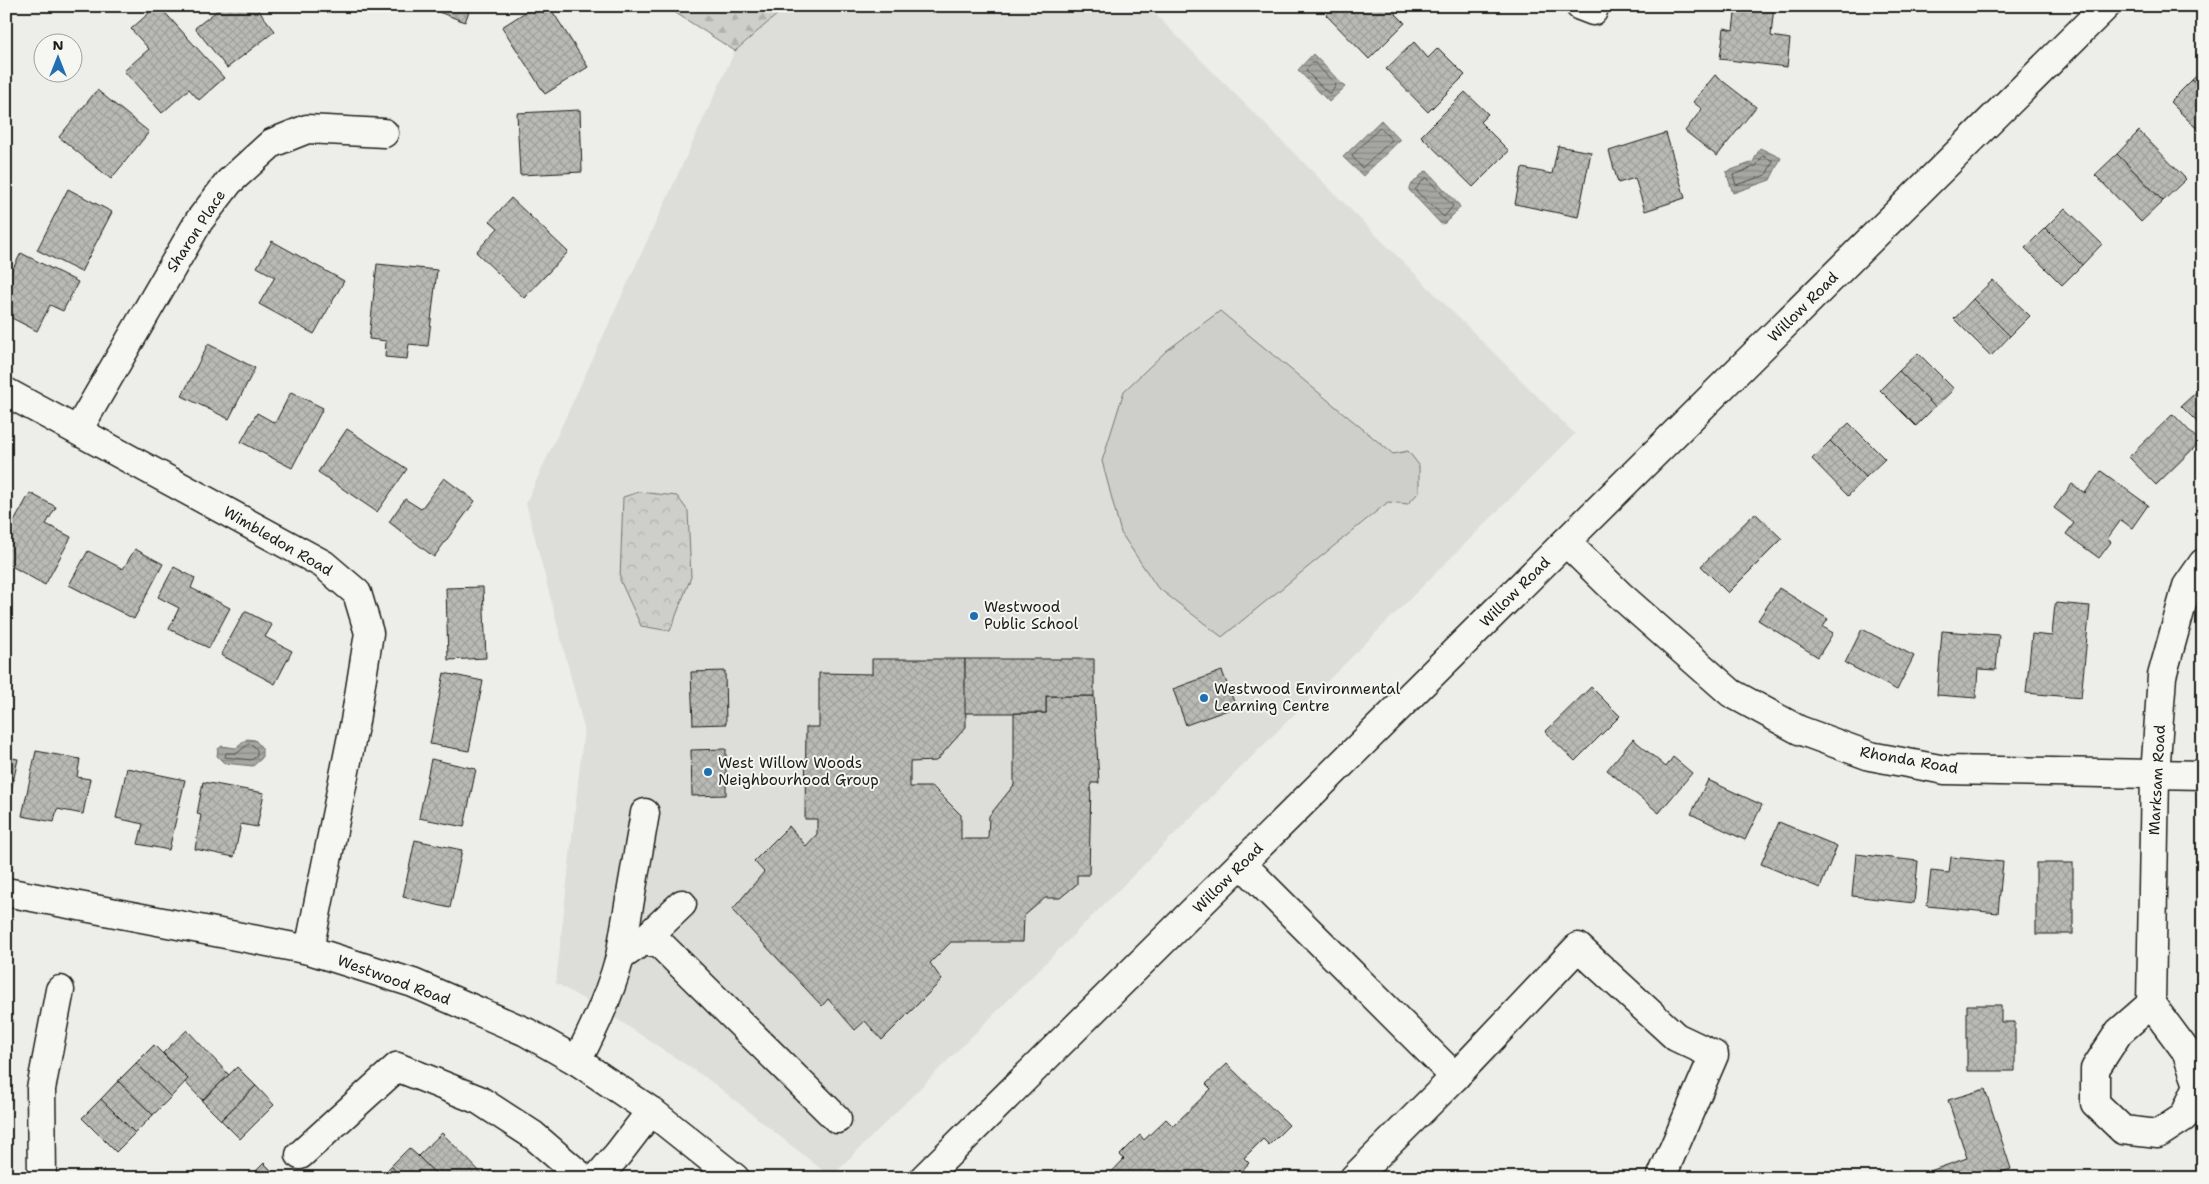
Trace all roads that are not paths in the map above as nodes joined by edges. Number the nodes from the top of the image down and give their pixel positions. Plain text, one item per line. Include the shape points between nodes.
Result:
1 (2106, 6) edge
2 (384, 133) dead end
3 (6, 392) edge
4 (78, 430) junction
5 (1566, 542) junction
6 (2203, 563) edge
7 (2155, 775) junction
8 (2203, 775) edge
9 (645, 814) dead end
10 (1242, 864) junction
11 (6, 892) edge
12 (682, 904) dead end
13 (643, 941) junction
14 (309, 950) junction
15 (620, 957) junction
16 (60, 990) dead end
17 (2151, 1004) junction
18 (577, 1061) junction
19 (1455, 1077) junction
20 (651, 1111) junction
21 (837, 1119) dead end
22 (300, 1155) dead end
23 (42, 1178) edge
24 (583, 1178) edge
25 (597, 1178) edge
26 (735, 1178) edge
27 (924, 1178) edge
28 (1354, 1178) edge
29 (1661, 1178) edge

1 - 5 street, Willow Road
2 - 4 street, Sharon Place via 307,129 272,143 229,182 199,221
3 - 4 street, Wimbledon Road
4 - 14 street, Wimbledon Road via 323,564 357,593 369,633 355,721
5 - 7 street, Rhonda Road via 1620,595 1731,693 1799,730 1870,756 1945,770
5 - 10 street, Willow Road
6 - 7 street, Marksam Road via 2186,586 2162,676
7 - 8 street, Rhonda Road
7 - 17 street, Marksam Road
9 - 15 street
10 - 19 street
10 - 27 street, Willow Road
11 - 14 street, Westwood Road
12 - 13 street
13 - 15 street
13 - 21 street via 660,944
14 - 18 street, Westwood Road via 413,983 526,1032
15 - 18 street via 598,1022
16 - 23 street via 41,1088
17 - 17 street via 2119,1032 2095,1069 2095,1103 2123,1130 2158,1134 2184,1117 2198,1086 2186,1051
18 - 20 street, Westwood Road
19 - 28 street
19 - 29 street via 1578,947 1676,1036 1714,1055
20 - 25 street
20 - 26 street, Westwood Road
22 - 24 street via 397,1067 479,1100 533,1135

